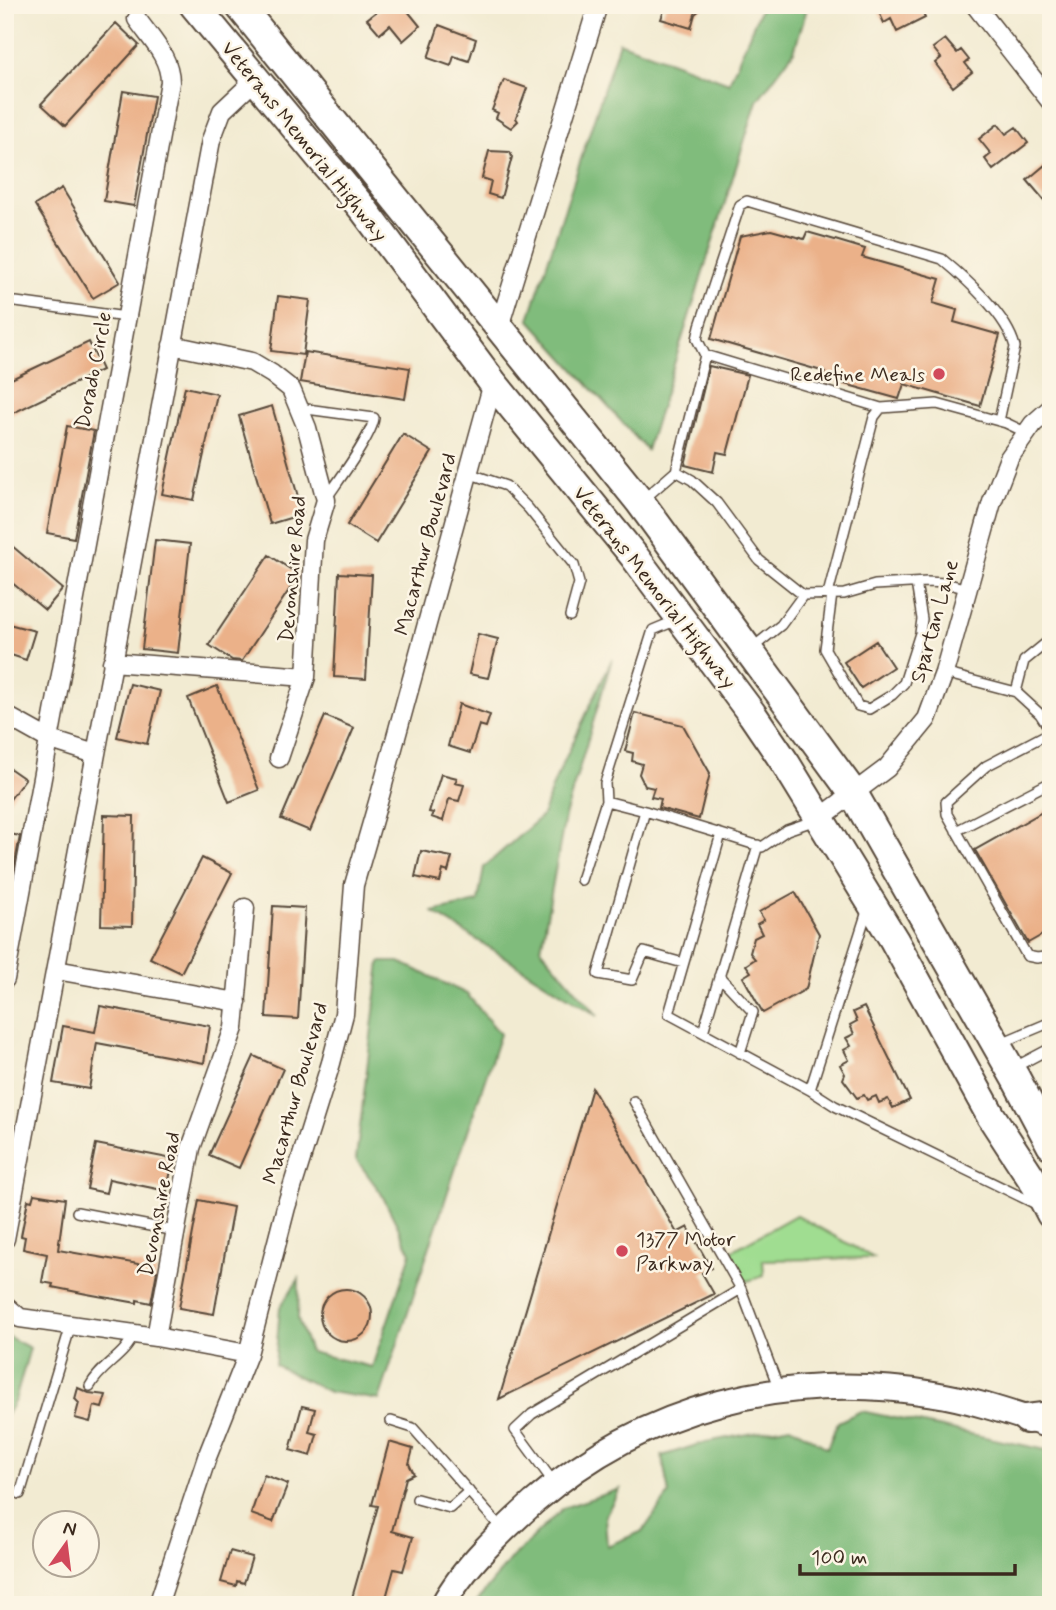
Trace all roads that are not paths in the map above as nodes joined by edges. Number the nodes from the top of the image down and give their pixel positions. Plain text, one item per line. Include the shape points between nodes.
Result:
1 (194, 5) edge
2 (239, 5) edge
3 (598, 5) edge
4 (975, 5) edge
5 (136, 19) dead end
6 (255, 80) junction
7 (1051, 102) edge
8 (332, 172) junction
9 (16, 302) dead end
10 (126, 317) junction
11 (499, 327) junction
12 (172, 345) junction
13 (705, 355) junction
14 (493, 383) junction
15 (299, 408) junction
16 (881, 408) junction
17 (1051, 408) edge
18 (999, 421) junction
19 (1027, 433) junction
20 (676, 471) junction
21 (468, 473) junction
22 (326, 500) junction
23 (640, 502) junction
24 (916, 583) junction
25 (968, 589) junction
26 (803, 594) junction
27 (830, 594) junction
28 (570, 616) dead end
29 (681, 618) junction
30 (1051, 639) edge
31 (750, 650) junction
32 (112, 663) junction
33 (944, 673) junction
34 (306, 677) junction
35 (1016, 692) junction
36 (5, 715) edge
37 (1051, 732) edge
38 (47, 739) junction
39 (95, 754) junction
40 (279, 758) dead end
41 (1051, 782) edge
42 (853, 793) junction
43 (606, 801) junction
44 (645, 811) junction
45 (819, 819) junction
46 (956, 831) junction
47 (721, 834) junction
48 (758, 845) junction
49 (581, 880) dead end
50 (870, 901) junction
51 (245, 908) dead end
52 (1051, 956) edge
53 (683, 963) junction
54 (56, 970) junction
55 (6, 973) edge
56 (719, 976) junction
57 (237, 1002) junction
58 (1051, 1021) edge
59 (703, 1032) junction
60 (996, 1045) junction
61 (1051, 1048) edge
62 (740, 1052) junction
63 (1011, 1070) junction
64 (810, 1090) junction
65 (634, 1101) dead end
66 (1051, 1145) edge
67 (77, 1212) dead end
68 (1050, 1213) edge
69 (176, 1231) junction
70 (5, 1239) edge
71 (741, 1289) junction
72 (5, 1305) edge
73 (71, 1325) junction
74 (134, 1334) junction
75 (156, 1337) junction
76 (248, 1354) junction
77 (90, 1386) dead end
78 (780, 1390) junction
79 (1043, 1420) edge
80 (391, 1421) dead end
81 (555, 1484) junction
82 (469, 1491) junction
83 (20, 1494) dead end
84 (417, 1499) dead end
85 (503, 1530) junction
86 (158, 1605) edge
87 (443, 1605) edge

1 - 6 highway, Veterans Memorial Highway
2 - 11 highway, Veterans Memorial Highway
3 - 11 street
4 - 7 street
5 - 10 street, Dorado Circle via 165,57 170,82
6 - 8 highway, Veterans Memorial Highway
6 - 12 street via 222,111 211,141
8 - 11 highway via 476,324 489,330
8 - 14 highway, Veterans Memorial Highway
9 - 10 lane
10 - 38 street, Dorado Circle
11 - 23 highway, Veterans Memorial Highway
12 - 15 street, Devonshire Road via 252,362 291,389
12 - 32 street
13 - 16 lane
13 - 18 lane via 697,339 700,326 740,205 747,201 942,259 961,275 980,294 1015,347
13 - 20 lane
14 - 21 street, Macarthur Boulevard
14 - 23 highway via 503,379 523,384
14 - 29 highway, Veterans Memorial Highway
15 - 22 street, Devonshire Road
15 - 22 lane via 374,418
16 - 18 lane via 937,404
16 - 27 lane via 874,417
17 - 19 street, Spartan Lane
18 - 19 lane
19 - 25 street, Spartan Lane via 1009,458 996,491
20 - 23 lane
20 - 26 lane via 717,503 759,560
21 - 28 lane via 506,486 574,565 579,583
21 - 76 street, Macarthur Boulevard via 354,885 344,1014
22 - 34 street, Devonshire Road via 314,540
23 - 31 highway, Veterans Memorial Highway
24 - 25 lane
24 - 27 lane
24 - 27 lane via 922,619 904,683 869,709 858,706 825,649
25 - 33 street, Spartan Lane
26 - 27 lane
26 - 31 lane via 781,625
29 - 43 lane via 653,630 605,783
29 - 45 highway, Veterans Memorial Highway via 752,714
30 - 35 lane via 1024,661
31 - 42 highway, Veterans Memorial Highway
32 - 34 street
32 - 39 street
33 - 35 lane
33 - 42 street, Spartan Lane via 927,719 887,768
34 - 40 street, Devonshire Road
35 - 37 lane via 1040,714
36 - 38 street
37 - 46 lane via 986,766 946,802
38 - 39 street
38 - 55 street, Dorado Circle
39 - 54 street
41 - 46 lane
42 - 45 street, Spartan Lane
42 - 60 highway, Veterans Memorial Highway
43 - 44 lane
43 - 49 lane
44 - 47 lane
44 - 53 lane via 598,974 632,980 644,952
45 - 48 lane
45 - 50 highway, Veterans Memorial Highway
46 - 52 lane via 1027,956
47 - 48 lane
47 - 53 lane
48 - 56 lane
50 - 64 lane
50 - 68 highway, Veterans Memorial Highway
51 - 57 street, Devonshire Road
53 - 59 lane via 669,1014
54 - 57 street
54 - 70 street
56 - 59 lane
56 - 62 lane via 753,1012
57 - 69 street, Devonshire Road via 234,1028 191,1148
58 - 60 lane
59 - 62 lane
60 - 63 highway, Veterans Memorial Highway
61 - 63 lane
62 - 64 lane
63 - 66 highway, Veterans Memorial Highway
64 - 68 lane
65 - 71 lane
67 - 69 lane
69 - 75 street, Devonshire Road
71 - 78 lane
71 - 81 lane via 532,1415 515,1430
72 - 73 street via 20,1318
73 - 74 street
73 - 83 lane
74 - 75 street
74 - 77 lane via 126,1349
75 - 76 street
76 - 86 street, Macarthur Boulevard via 207,1457
78 - 79 main road via 860,1386 936,1394
78 - 81 main road via 683,1413 617,1443
80 - 82 lane via 413,1428
81 - 85 main road
82 - 84 lane via 450,1508
82 - 85 lane
85 - 87 main road

